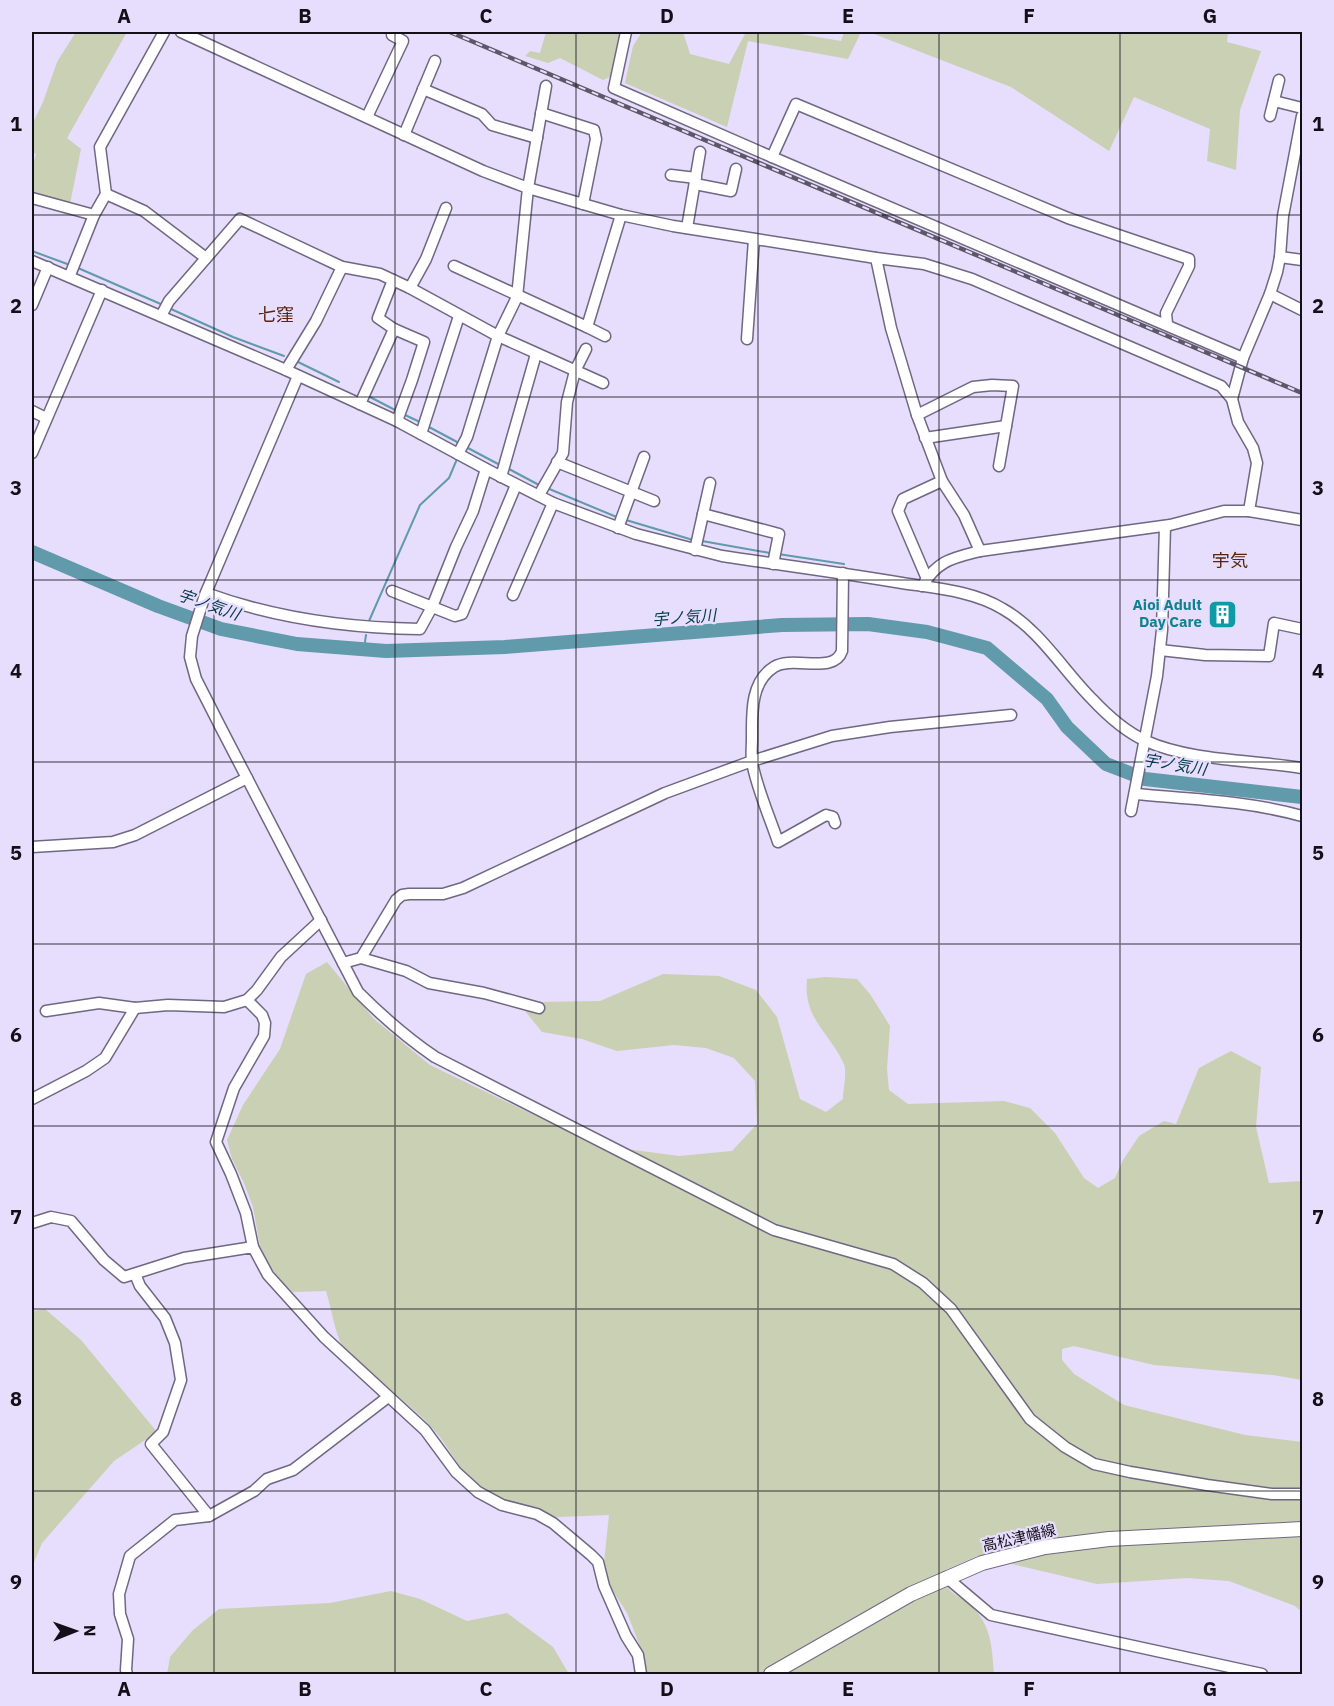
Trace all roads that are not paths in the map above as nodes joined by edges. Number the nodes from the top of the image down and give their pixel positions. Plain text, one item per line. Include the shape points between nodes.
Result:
1 (164, 32) edge
2 (181, 32) edge
3 (626, 32) edge
4 (392, 35) dead end
5 (435, 61) dead end
6 (1279, 80) dead end
7 (546, 86) dead end
8 (423, 90) junction
9 (1274, 101) junction
10 (1302, 108) edge
11 (541, 113) junction
12 (1302, 116) edge
13 (367, 117) junction
14 (1270, 117) dead end
15 (404, 135) junction
16 (537, 138) junction
17 (700, 152) dead end
18 (772, 157) junction
19 (736, 169) dead end
20 (671, 175) dead end
21 (695, 181) junction
22 (528, 188) junction
23 (106, 194) junction
24 (32, 198) edge
25 (584, 204) junction
26 (446, 208) dead end
27 (94, 215) junction
28 (621, 215) junction
29 (687, 228) junction
30 (754, 239) junction
31 (1280, 256) junction
32 (206, 258) junction
33 (876, 258) junction
34 (1302, 260) edge
35 (32, 261) edge
36 (454, 266) dead end
37 (48, 267) junction
38 (342, 267) junction
39 (70, 275) junction
40 (393, 280) junction
41 (410, 288) junction
42 (102, 290) junction
43 (1270, 294) junction
44 (517, 297) junction
45 (32, 306) edge
46 (1302, 310) edge
47 (161, 316) junction
48 (459, 316) junction
49 (1167, 324) junction
50 (587, 327) junction
51 (394, 329) junction
52 (498, 336) junction
53 (605, 336) dead end
54 (747, 339) dead end
55 (585, 349) dead end
56 (536, 354) junction
57 (1243, 358) junction
58 (286, 370) junction
59 (576, 371) junction
60 (298, 376) junction
61 (603, 383) dead end
62 (1232, 399) junction
63 (360, 404) junction
64 (32, 411) edge
65 (917, 415) junction
66 (46, 418) junction
67 (397, 421) junction
68 (1006, 426) junction
69 (421, 434) junction
70 (925, 438) junction
71 (32, 453) edge
72 (458, 454) junction
73 (644, 457) dead end
74 (557, 462) junction
75 (999, 466) dead end
76 (486, 469) junction
77 (501, 477) junction
78 (942, 481) junction
79 (710, 483) dead end
80 (516, 485) junction
81 (632, 492) junction
82 (538, 495) junction
83 (654, 501) dead end
84 (553, 502) junction
85 (1249, 511) junction
86 (703, 514) junction
87 (1302, 520) edge
88 (1165, 526) junction
89 (618, 528) junction
90 (695, 550) junction
91 (980, 551) junction
92 (773, 564) junction
93 (843, 573) junction
94 (924, 583) junction
95 (392, 591) dead end
96 (206, 594) junction
97 (513, 595) dead end
98 (432, 607) junction
99 (1302, 629) edge
100 (1160, 650) junction
101 (1011, 715) dead end
102 (1145, 741) junction
103 (752, 762) junction
104 (1302, 768) edge
105 (247, 778) junction
106 (1136, 792) junction
107 (1131, 811) dead end
108 (1302, 816) edge
109 (835, 823) dead end
110 (32, 847) edge
111 (321, 920) junction
112 (361, 958) junction
113 (343, 963) junction
114 (247, 1000) junction
115 (135, 1008) junction
116 (539, 1008) dead end
117 (46, 1011) dead end
118 (32, 1099) edge
119 (32, 1223) edge
120 (253, 1247) junction
121 (135, 1274) junction
122 (388, 1397) junction
123 (1302, 1494) edge
124 (209, 1516) junction
125 (1302, 1529) edge
126 (946, 1577) junction
127 (127, 1674) edge
128 (641, 1674) edge
129 (771, 1674) edge
130 (1262, 1674) edge

1 - 23 street via 100,147
2 - 13 street
3 - 18 street via 614,88
4 - 13 street via 403,41
5 - 8 street
6 - 9 street
7 - 11 street
8 - 15 street
8 - 16 street via 482,114 492,125
9 - 10 street
9 - 14 street
11 - 16 street
11 - 25 street via 594,130 596,139
12 - 31 street via 1283,216
13 - 15 street
15 - 22 street
16 - 22 street
17 - 21 street
18 - 49 street
18 - 49 street via 796,104 1068,218 1184,256 1189,259 1189,266 1166,313
19 - 21 street via 731,191
20 - 21 street
21 - 29 street
22 - 25 street
22 - 44 street
23 - 27 street
23 - 32 street via 144,211
24 - 27 street
25 - 28 street
26 - 41 street
27 - 39 street
28 - 29 street
28 - 50 street
29 - 30 street
30 - 33 street
30 - 54 street
31 - 34 street
31 - 43 street
32 - 38 street via 240,219
32 - 47 street
33 - 62 street via 924,264 972,279 1221,386
33 - 65 street via 891,328
35 - 37 street
36 - 44 street
37 - 39 street
37 - 45 street
38 - 40 street
38 - 58 street
39 - 42 street
40 - 41 street
40 - 51 street via 378,318
41 - 48 street
42 - 47 street
42 - 66 street
43 - 46 street
43 - 57 street
44 - 50 street
44 - 52 street
47 - 58 street
48 - 52 street
48 - 69 street
49 - 57 street
50 - 53 street
51 - 63 street
51 - 67 street via 423,342
52 - 56 street
52 - 72 street via 467,437
55 - 59 street
56 - 59 street
56 - 77 street
57 - 62 street
58 - 60 street
59 - 61 street
59 - 74 street via 567,402 563,453
60 - 63 street
60 - 96 street
62 - 85 street via 1257,463
63 - 67 street
64 - 66 street
65 - 68 street via 973,387 1013,386
65 - 70 street
66 - 71 street
67 - 69 street
68 - 70 street
68 - 75 street
69 - 72 street
70 - 78 street
72 - 76 street
73 - 81 street
74 - 81 street
74 - 82 street
76 - 77 street
76 - 98 street via 473,511
77 - 80 street
78 - 91 street via 964,515
78 - 94 street via 903,499 898,511
79 - 86 street
80 - 82 street
80 - 98 street via 462,614 455,616
81 - 83 street
81 - 89 street
82 - 84 street
84 - 89 street
84 - 97 street
85 - 87 street
85 - 88 street via 1224,512
86 - 90 street
86 - 92 street via 779,534
88 - 91 street
88 - 100 street
89 - 90 street
90 - 92 street
91 - 94 street via 942,563
92 - 93 street
93 - 94 street
93 - 103 street via 840,656 833,662 783,663 769,671 753,702
94 - 102 street via 1003,609 1046,645 1091,699
95 - 98 street
96 - 98 street via 268,611 369,628 420,629
96 - 105 street via 192,636 190,657 196,679
99 - 100 street via 1274,623 1269,656
100 - 102 street
101 - 103 street via 832,736
102 - 104 street via 1192,755
102 - 106 street
103 - 109 street via 778,842 826,815 833,817
103 - 112 street via 665,793 462,888 443,894 402,895
105 - 110 street via 135,835 113,842
105 - 111 street
106 - 107 street
106 - 108 street via 1283,810
111 - 113 street
111 - 114 street via 281,957
112 - 113 street
112 - 116 street via 406,971 429,983
113 - 123 street via 358,992 410,1040 435,1057 774,1230 879,1259 909,1273 937,1293 951,1309 1030,1419 1094,1464 1207,1485
114 - 115 street via 224,1007
114 - 120 street via 262,1015 264,1036 234,1088 216,1142 246,1213
115 - 117 street via 99,1003
115 - 118 street via 105,1058
119 - 121 street via 51,1217 71,1221 124,1277
120 - 121 street via 184,1258
120 - 122 street via 268,1275 324,1337
121 - 124 street via 165,1318 175,1343 181,1380 164,1432 151,1444
122 - 124 street via 292,1470 267,1479 254,1491
122 - 128 street via 425,1430 456,1472 478,1492 553,1523 598,1562 603,1586 638,1655
124 - 127 street via 175,1520 130,1556 119,1594 128,1639
125 - 126 main road, 高松津幡線 via 1109,1539 1046,1547 982,1563
126 - 129 main road, 高松津幡線
126 - 130 street via 991,1615

